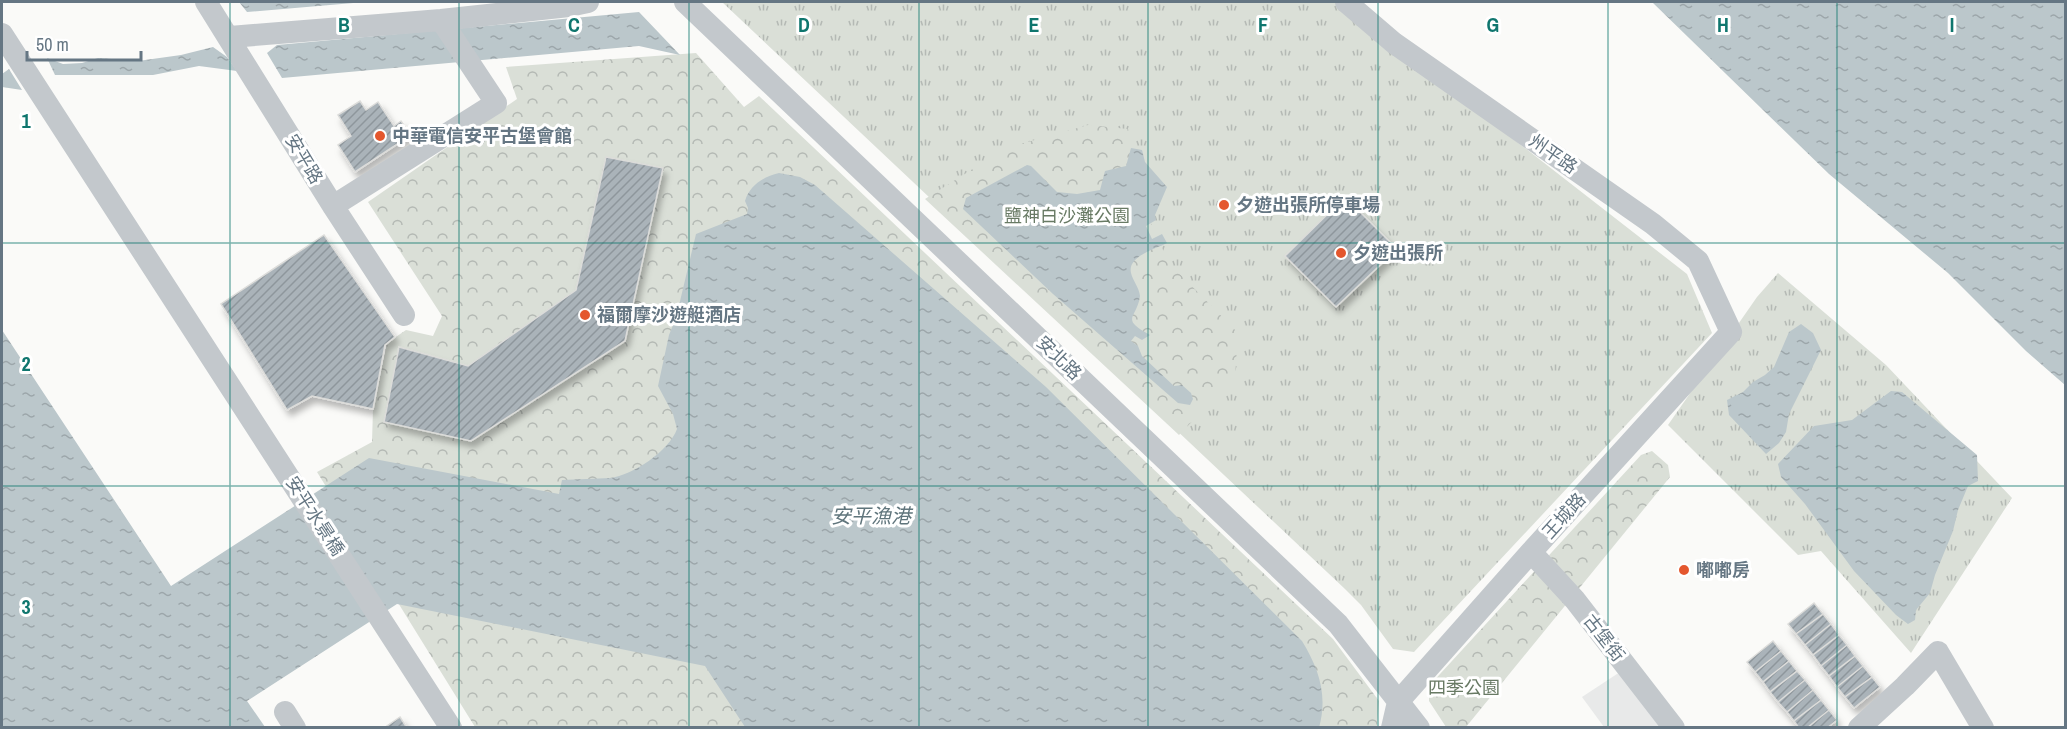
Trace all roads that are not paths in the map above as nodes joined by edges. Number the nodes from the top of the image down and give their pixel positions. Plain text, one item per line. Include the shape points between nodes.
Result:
1 (206, 2) edge
2 (588, 2) edge
3 (685, 2) edge
4 (1346, 2) edge
5 (441, 20) junction
6 (230, 37) junction
7 (5, 45) edge
8 (333, 206) junction
9 (404, 315) dead end
10 (1731, 332) joint
11 (1531, 552) junction
12 (1398, 702) junction
13 (451, 728) edge
14 (1392, 728) edge
15 (1419, 728) edge
16 (1674, 728) edge
17 (1859, 728) edge
18 (1983, 728) edge

1 - 6 street, 安平路
2 - 5 street
3 - 12 street, 安北路 via 1338,624
4 - 10 street, 州平路 via 1394,43 1653,224 1698,261
5 - 6 street
5 - 8 street via 496,103
6 - 8 street, 安平路
7 - 13 street, 安平水景橋
8 - 9 street, 安平路
10 - 11 street, 王城路
11 - 12 street, 王城路
11 - 16 street, 古堡街 via 1575,600
12 - 14 street
12 - 15 street, 安北路
17 - 18 street via 1938,652

